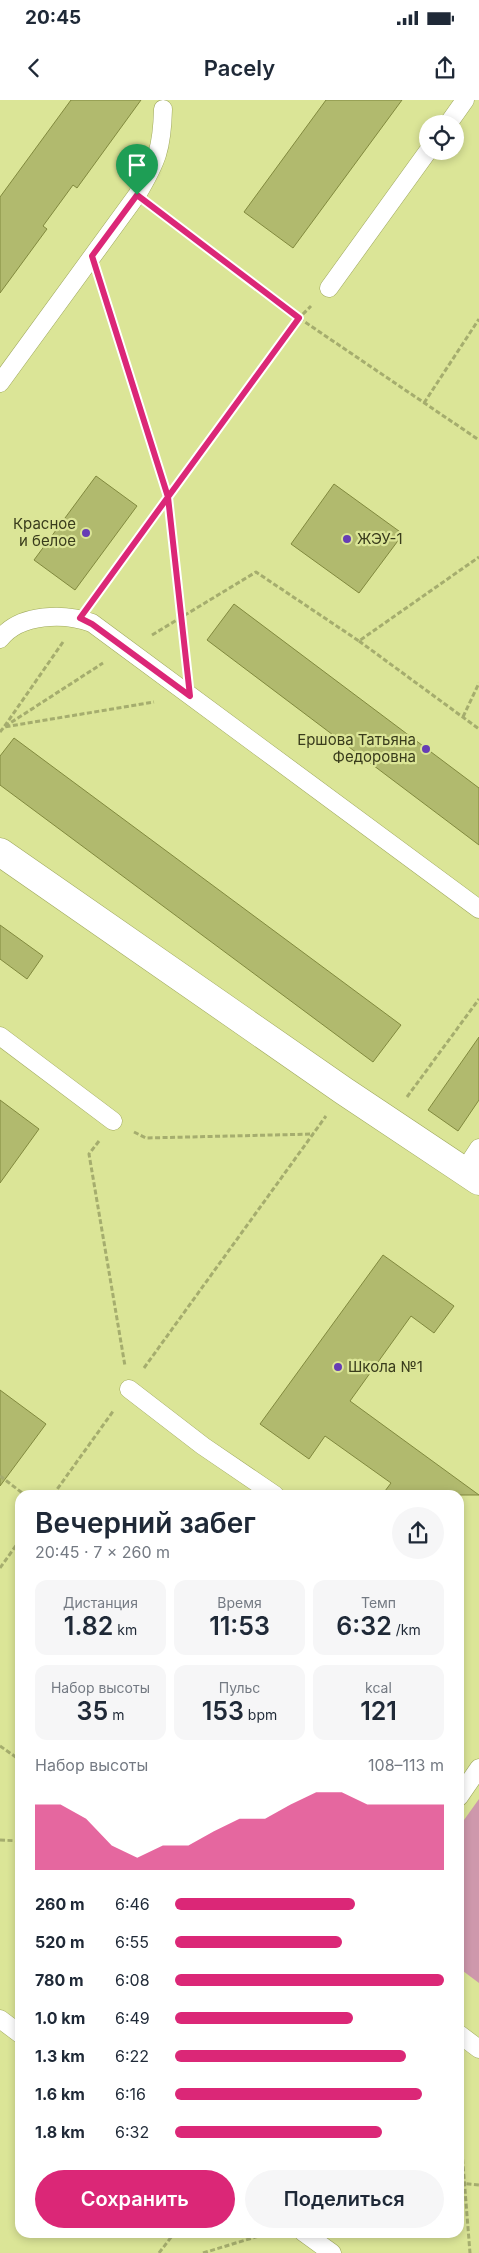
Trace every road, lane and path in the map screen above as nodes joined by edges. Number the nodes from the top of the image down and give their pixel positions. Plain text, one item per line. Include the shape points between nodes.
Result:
1 (465, 100) edge
2 (163, 109) dead end
3 (454, 115) edge
4 (421, 160) edge
5 (137, 195) junction
6 (92, 256) junction
7 (329, 288) joint
8 (299, 318) junction
9 (479, 319) edge
10 (0, 383) edge
11 (424, 403) junction
12 (479, 440) edge
13 (168, 497) junction
14 (479, 557) edge
15 (80, 618) junction
16 (182, 619) junction
17 (0, 639) edge
18 (359, 641) junction
19 (126, 648) junction
20 (479, 683) edge
21 (190, 696) junction
22 (463, 717) junction
23 (4, 727) junction
24 (479, 729) edge
25 (0, 732) edge
26 (0, 852) edge
27 (479, 909) edge
28 (479, 999) edge
29 (0, 1036) edge
30 (344, 1091) junction
31 (390, 1120) junction
32 (113, 1121) junction
33 (314, 1134) junction
34 (479, 1148) edge
35 (471, 1176) edge
36 (129, 1389) junction
37 (0, 1476) edge
38 (18, 1490) edge
39 (57, 1490) edge
40 (268, 1490) edge
41 (15, 1547) edge
42 (0, 1568) edge
43 (0, 1746) edge
44 (15, 1756) edge
45 (479, 1768) edge
46 (464, 1790) edge
47 (0, 1840) edge
48 (15, 1841) edge
49 (0, 2019) edge
50 (15, 2030) edge
51 (464, 2038) edge
52 (479, 2049) edge
53 (464, 2184) joint
54 (479, 2185) edge
55 (170, 2238) edge
56 (252, 2238) edge
57 (311, 2238) edge
58 (159, 2253) edge
59 (203, 2253) edge
60 (332, 2253) edge
61 (470, 2253) edge

1 - 3 lane
2 - 5 lane via 156,163
4 - 7 lane
5 - 6 lane
5 - 8 path
6 - 10 lane
6 - 13 path
7 - 8 path
8 - 11 path
8 - 13 path
9 - 11 path
11 - 12 path
13 - 15 path
13 - 16 path
14 - 18 path
15 - 17 lane via 26,621
15 - 19 lane
15 - 23 path
16 - 18 path via 256,572
16 - 19 path
16 - 21 path
18 - 22 path
19 - 21 lane
19 - 23 path
20 - 22 path
21 - 23 path
21 - 27 lane
22 - 24 path
23 - 25 path
26 - 30 street
28 - 31 path
29 - 32 lane
30 - 31 street
30 - 33 path
31 - 35 street
32 - 33 path via 146,1138
32 - 36 path via 89,1154
33 - 36 path
34 - 35 lane
36 - 39 path
36 - 40 lane via 203,1446
37 - 38 path
41 - 42 path
43 - 44 path
45 - 46 lane
47 - 48 path
49 - 50 lane
51 - 52 lane
53 - 54 path
53 - 61 path
55 - 58 path
56 - 59 path
57 - 60 lane

